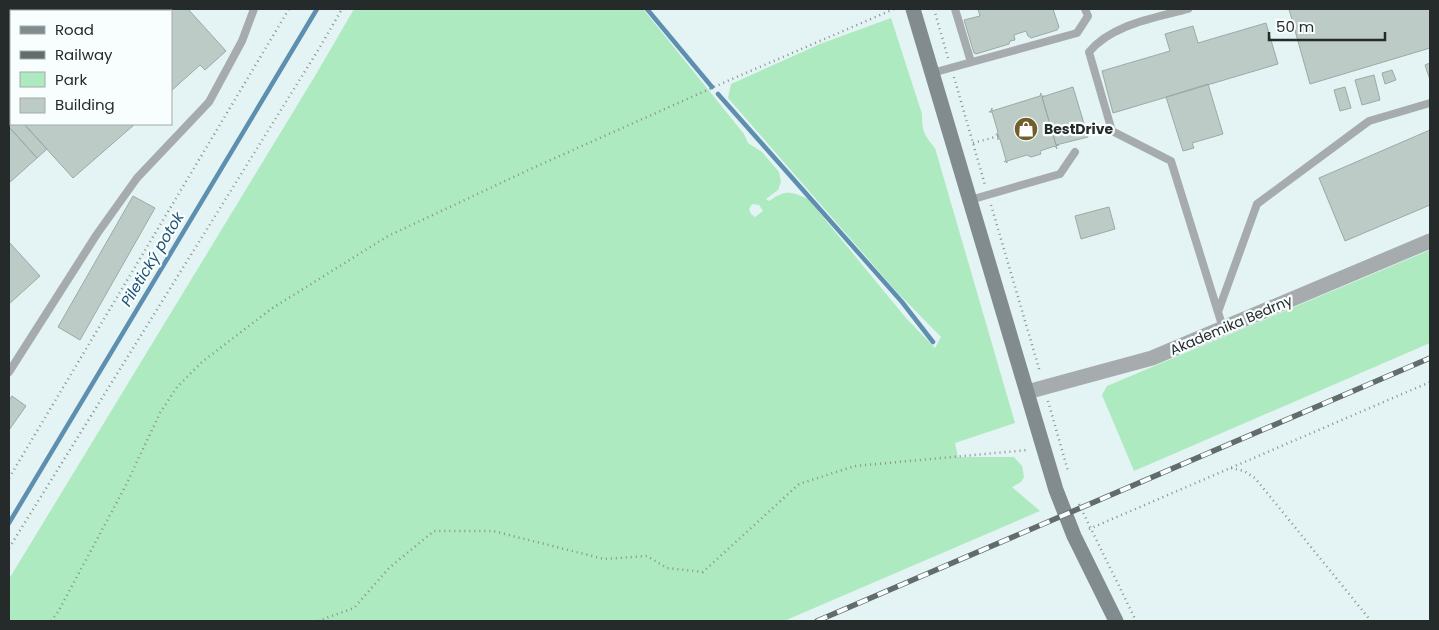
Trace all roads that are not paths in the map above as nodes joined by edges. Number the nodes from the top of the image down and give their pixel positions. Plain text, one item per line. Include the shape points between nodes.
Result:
1 (254, 9) edge
2 (913, 9) edge
3 (955, 9) edge
4 (1085, 9) edge
5 (1188, 9) edge
6 (971, 62) junction
7 (932, 72) junction
8 (1430, 103) edge
9 (1074, 152) dead end
10 (970, 200) junction
11 (1430, 241) edge
12 (1218, 312) junction
13 (1223, 328) junction
14 (9, 372) edge
15 (1027, 392) junction
16 (1116, 621) edge

1 - 14 lane via 242,41 209,102 137,178 97,234
2 - 7 street
3 - 6 lane
4 - 6 lane via 1088,16 1077,33
5 - 12 lane via 1131,25 1109,35 1089,52 1112,131 1171,161
6 - 7 lane
7 - 10 street
8 - 12 lane via 1369,121 1257,204
9 - 10 lane via 1060,174
10 - 15 street
11 - 13 street, Akademika Bedrny
12 - 13 lane
13 - 15 street, Akademika Bedrny via 1152,358
15 - 16 street via 1062,507

